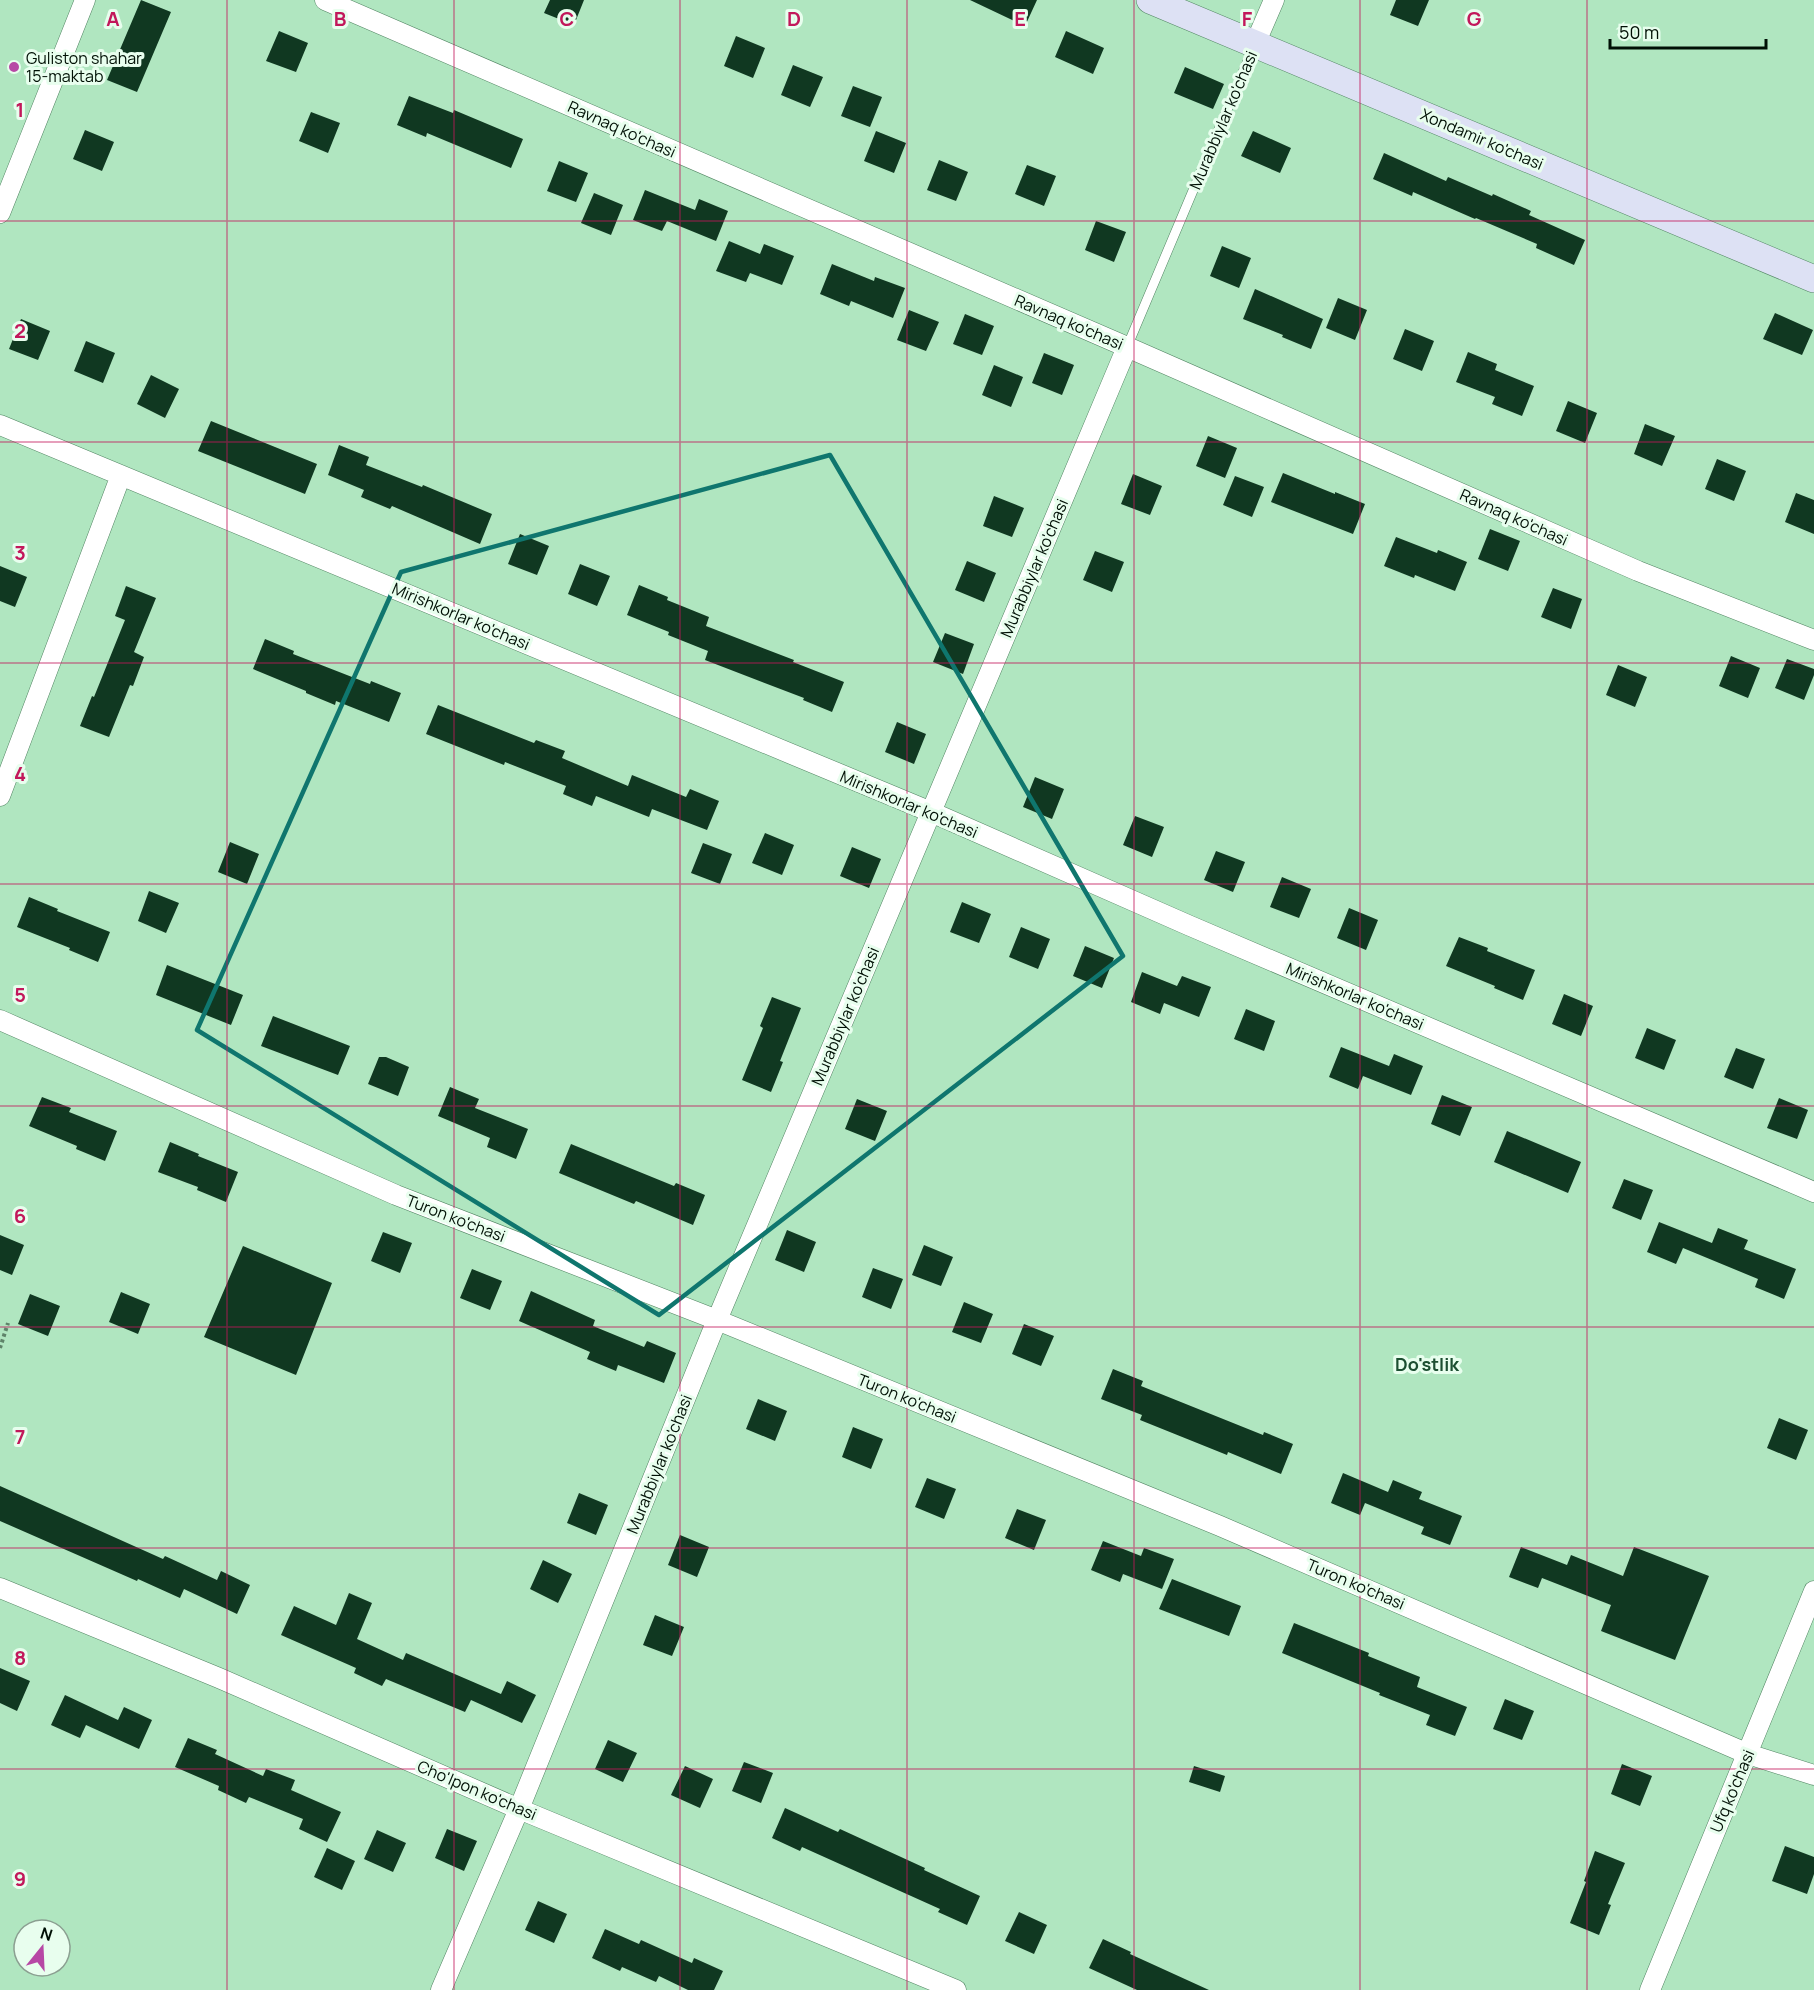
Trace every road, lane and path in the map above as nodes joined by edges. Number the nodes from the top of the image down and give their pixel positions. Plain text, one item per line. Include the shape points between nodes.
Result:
1 (85, 0) edge
2 (325, 0) edge
3 (1150, 0) edge
4 (1274, 0) edge
5 (1255, 44) junction
6 (0, 213) edge
7 (1814, 279) edge
8 (1127, 347) junction
9 (0, 425) edge
10 (121, 475) junction
11 (1814, 640) edge
12 (0, 796) edge
13 (931, 812) junction
14 (0, 1020) edge
15 (1814, 1192) edge
16 (717, 1320) junction
17 (8, 1323) dead end
18 (0, 1348) edge
19 (0, 1588) edge
20 (1814, 1592) edge
21 (1748, 1754) junction
22 (1814, 1775) edge
23 (519, 1809) junction
24 (441, 1990) edge
25 (956, 1990) edge
26 (1650, 1990) edge

1 - 6 street
2 - 8 street, Ravnaq ko'chasi
3 - 5 main road, Xondamir ko'chasi
4 - 5 street
5 - 7 main road, Xondamir ko'chasi
5 - 8 lane, Murabbiylar ko'chasi
8 - 11 street, Ravnaq ko'chasi via 1638,571
8 - 13 street, Murabbiylar ko'chasi
9 - 10 street, Mirishkorlar ko'chasi
10 - 12 street
10 - 13 street, Mirishkorlar ko'chasi
13 - 15 street, Mirishkorlar ko'chasi
13 - 16 street, Murabbiylar ko'chasi
14 - 16 street, Turon ko'chasi via 396,1195
16 - 21 street, Turon ko'chasi via 1220,1526
16 - 23 street, Murabbiylar ko'chasi
17 - 18 path
19 - 23 street, Cho'lpon ko'chasi via 219,1677
20 - 21 street, Ufq ko'chasi
21 - 22 street, Turon ko'chasi
21 - 26 street, Ufq ko'chasi
23 - 24 street, Murabbiylar ko'chasi
23 - 25 street, Cho'lpon ko'chasi

